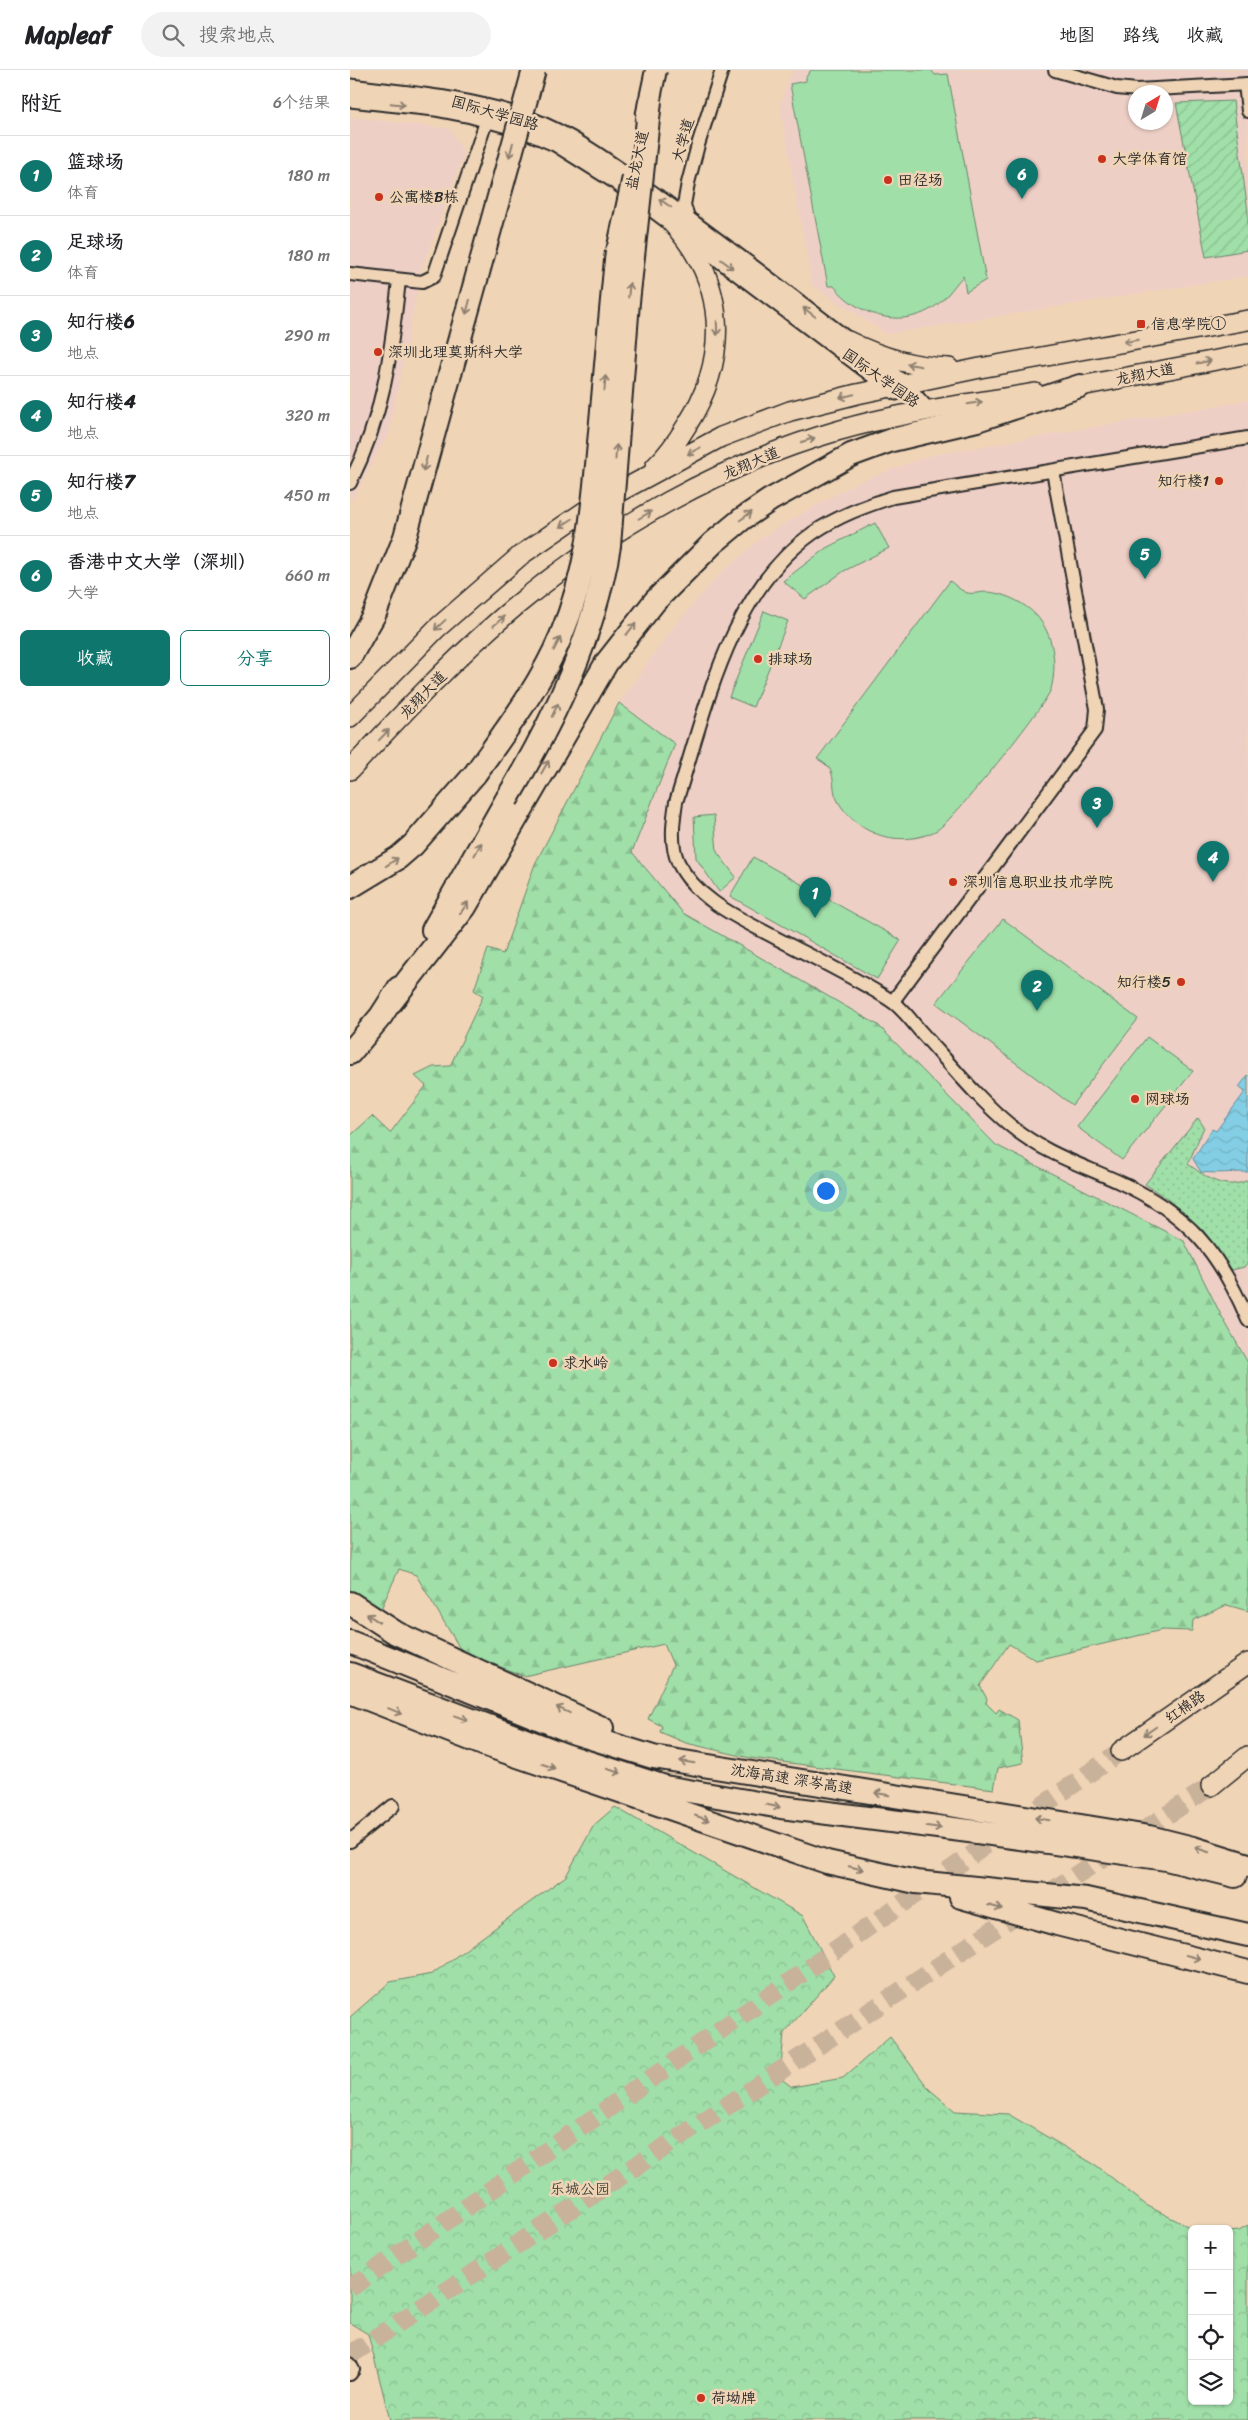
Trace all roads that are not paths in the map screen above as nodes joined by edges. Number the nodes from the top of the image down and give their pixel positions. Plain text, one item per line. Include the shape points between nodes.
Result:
1 (534, 70) edge
2 (656, 70) edge
3 (722, 70) edge
4 (1055, 70) edge
5 (1246, 84) edge
6 (350, 87) edge
7 (350, 99) edge
8 (650, 101) junction
9 (1248, 111) edge
10 (489, 113) junction
11 (680, 221) junction
12 (617, 251) joint
13 (350, 274) edge
14 (399, 280) junction
15 (1248, 320) edge
16 (848, 341) junction
17 (1248, 354) edge
18 (980, 368) junction
19 (896, 386) junction
20 (1080, 386) junction
21 (927, 410) junction
22 (1248, 438) edge
23 (1053, 471) junction
24 (639, 481) junction
25 (350, 483) edge
26 (350, 657) edge
27 (350, 717) edge
28 (350, 770) edge
29 (350, 887) edge
30 (892, 1001) junction
31 (391, 1002) junction
32 (350, 1053) edge
33 (1248, 1320) edge
34 (350, 1603) edge
35 (350, 1642) edge
36 (1248, 1664) edge
37 (350, 1674) edge
38 (350, 1692) edge
39 (1122, 1751) tunnel mouth
40 (653, 1756) junction
41 (1248, 1756) edge
42 (1211, 1786) tunnel mouth
43 (393, 1806) dead end
44 (350, 1841) edge
45 (1248, 1865) edge
46 (1248, 1880) edge
47 (916, 1882) junction
48 (1248, 1935) edge
49 (1248, 1972) edge
50 (350, 2364) edge
51 (350, 2374) edge

1 -> 26 highway, bridge via 405,537 375,613
2 - 8 highway, 盐龙大道, bridge
3 - 11 street, 大学道 via 698,145
4 - 5 street via 1117,88 1137,90
5 - 9 street
6 - 10 street, 国际大学园路 via 437,97
7 -> 10 street, 国际大学园路
8 - 12 highway, 盐龙大道, bridge
31 -> 8 highway, bridge via 563,695 587,634 609,546 629,292
10 - 11 street, 国际大学园路 via 556,143
10 - 14 street via 434,276 422,282
16 -> 11 street, 国际大学园路
11 -> 19 street, 国际大学园路
11 -> 24 main road via 706,276 716,309 718,341 710,376 693,416 670,450
29 -> 12 highway, bridge via 413,845 475,774 509,726 560,637 581,578 592,527
13 - 14 street
14 - 25 street via 382,400
15 -> 18 main road
18 -> 16 main road via 918,366 883,357
16 - 19 street, 国际大学园路
20 -> 17 main road, 龙翔大道
18 - 19 main road
19 - 21 street, 国际大学园路
19 -> 24 main road via 822,401 755,423 713,441
21 -> 20 main road, 龙翔大道
31 -> 20 highway via 465,907 616,648 655,601 713,543 770,500 851,455 892,440 977,420
28 -> 21 main road, 龙翔大道 via 517,605 630,524 708,481 776,452 867,423
22 - 23 street
23 - 30 street via 1097,709 1095,730
23 - 30 street via 893,497 835,519 794,548 758,588 732,638 676,802 673,822 677,860 701,892 744,920
24 -> 27 main road via 558,528 492,578 436,629
30 - 33 street via 1012,1127 1048,1151 1146,1194 1176,1214 1217,1260
31 - 32 highway
40 -> 34 highway via 609,1732 396,1633
35 - 40 highway, 沈海高速 深岑高速 via 575,1733
36 -> 39 main road, 红棉路
37 -> 46 highway, 沈海高速 深岑高速 via 564,1756 665,1787 781,1807 1166,1859
38 -> 47 highway via 483,1744 827,1862
45 -> 40 highway, 沈海高速 深岑高速 via 1149,1837
41 - 42 main road
43 - 44 street
47 - 48 highway via 1086,1899
47 -> 49 highway via 1057,1924
50 - 51 street via 354,2370

